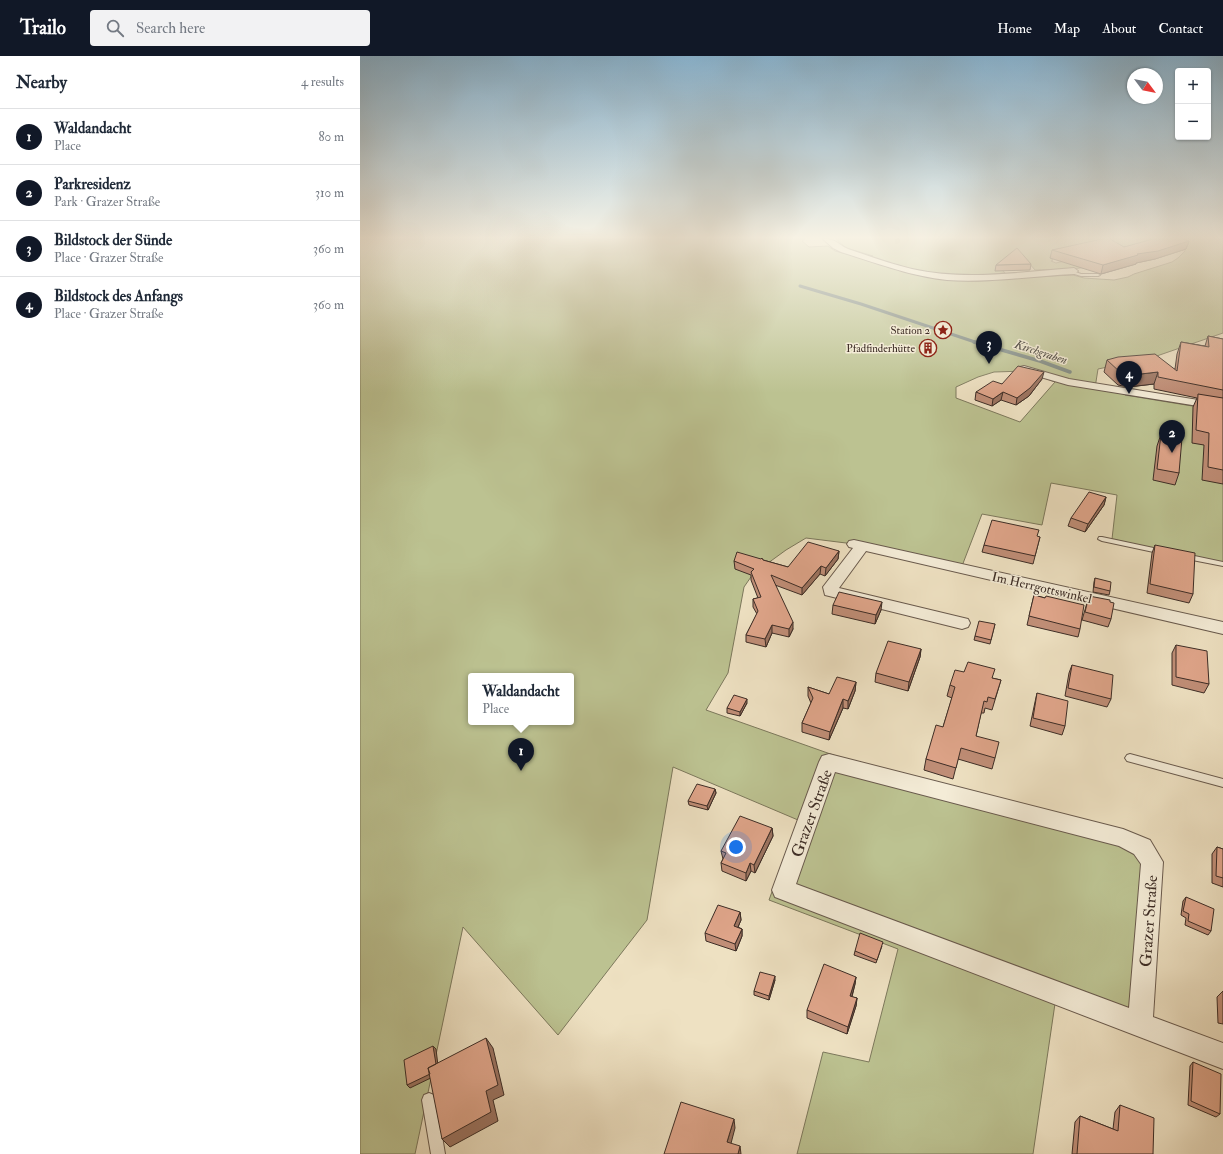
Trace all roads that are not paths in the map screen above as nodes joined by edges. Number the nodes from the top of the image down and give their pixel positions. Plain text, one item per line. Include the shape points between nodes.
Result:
1 (1024, 369) edge
2 (1223, 407) edge
3 (1102, 539) dead end
4 (1223, 564) edge
5 (962, 622) dead end
6 (1223, 628) edge
7 (1130, 758) dead end
8 (1223, 783) edge
9 (1140, 1025) junction
10 (1223, 1056) edge
11 (429, 1100) dead end
12 (438, 1154) edge

1 - 2 street via 1068,382
3 - 4 lane
5 - 6 street, Im Herrgottswinkel via 831,591 831,587 858,545
7 - 8 lane
9 - 9 street, Grazer Straße via 783,890 829,762 1123,838 1142,847 1152,862
9 - 10 street, Grazer Straße
11 - 12 lane

